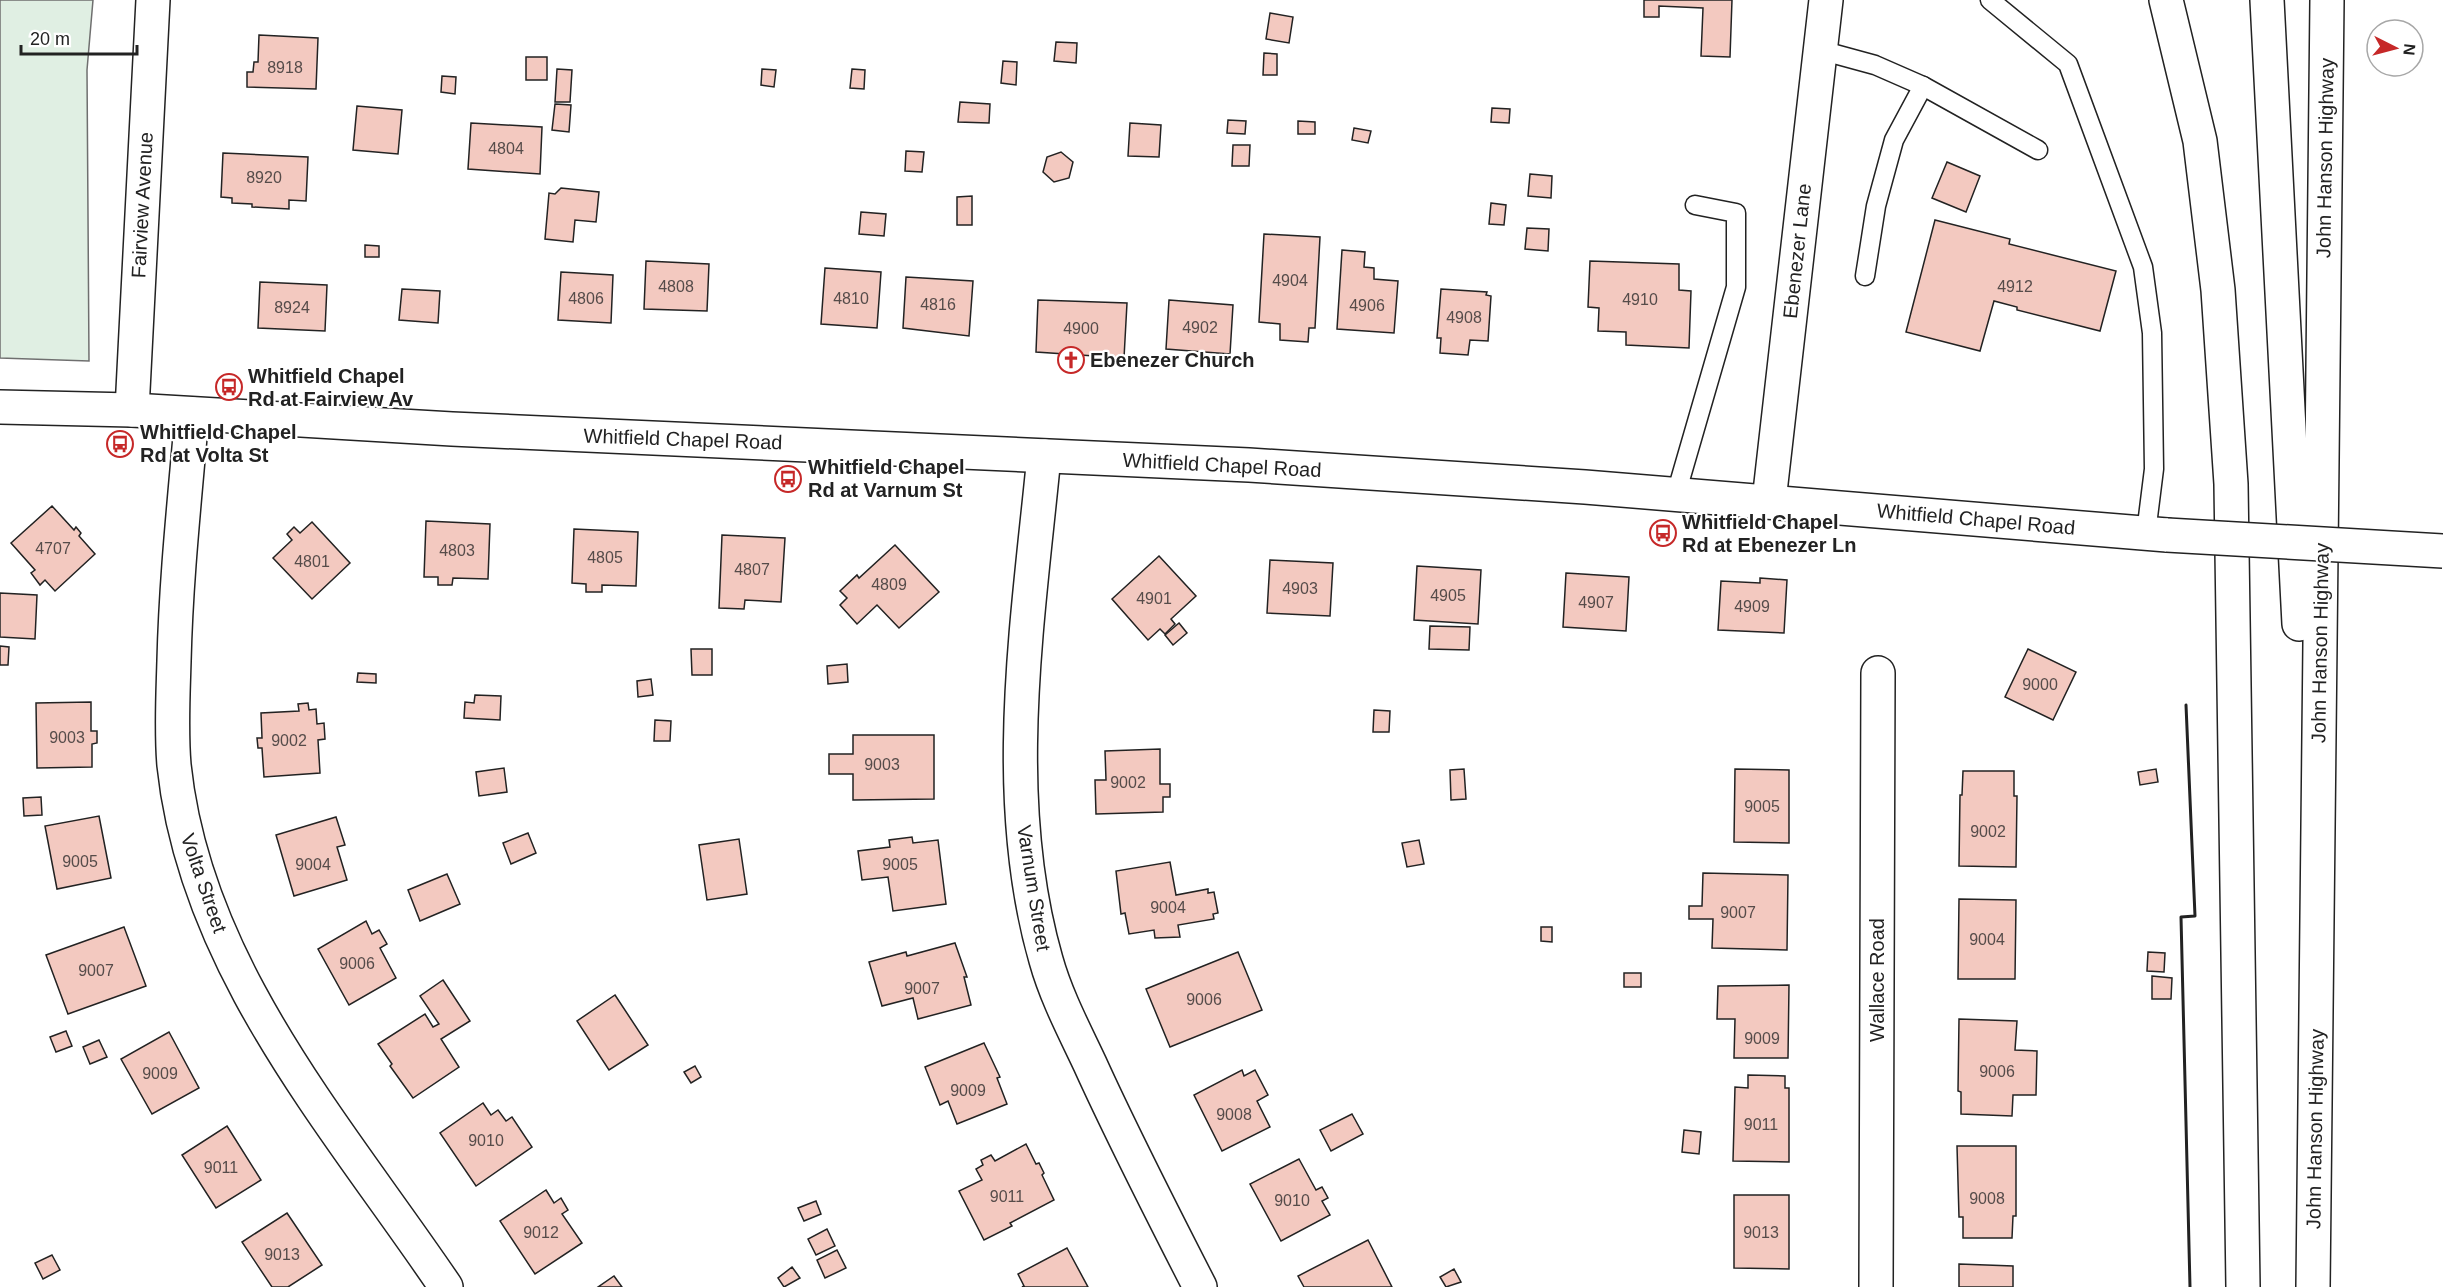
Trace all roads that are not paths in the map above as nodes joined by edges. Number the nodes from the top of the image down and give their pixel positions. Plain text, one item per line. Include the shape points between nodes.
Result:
1 (153, 0) edge
2 (1826, 0) edge
3 (1990, 0) edge
4 (2166, 0) edge
5 (2267, 0) edge
6 (2327, 0) edge
7 (1821, 50) junction
8 (1923, 86) junction
9 (2038, 150) dead end
10 (1695, 205) dead end
11 (1865, 276) dead end
12 (0, 407) edge
13 (132, 410) junction
14 (192, 414) junction
15 (1044, 456) junction
16 (1676, 494) junction
17 (1769, 501) junction
18 (2157, 534) junction
19 (2443, 550) edge
20 (1878, 673) dead end
21 (2316, 1004) junction
22 (446, 1287) edge
23 (1200, 1287) edge
24 (1876, 1287) edge
25 (2243, 1287) edge
26 (2313, 1287) edge

1 - 13 main road, Fairview Avenue
2 - 7 main road, Ebenezer Lane
3 - 18 lane via 2067,64 2143,267 2152,333
4 - 25 main road via 2200,141 2218,290 2231,484
5 - 21 main road
6 - 21 main road, John Hanson Highway
7 - 8 lane via 1875,65
7 - 17 main road, Ebenezer Lane
8 - 9 lane
8 - 11 lane via 1894,140 1876,206
10 - 16 lane via 1736,213 1736,287
12 - 13 main road, Whitfield Chapel Road
13 - 14 main road, Whitfield Chapel Road
14 - 15 main road, Whitfield Chapel Road
14 - 22 main road, Volta Street via 177,586 172,719 182,817 195,867 212,916 271,1034
15 - 16 main road, Whitfield Chapel Road via 1249,465
15 - 23 main road, Varnum Street via 1027,630 1021,785 1038,931 1062,1002 1113,1115
16 - 17 main road, Whitfield Chapel Road
17 - 18 main road, Whitfield Chapel Road
18 - 19 main road, Whitfield Chapel Road, bridge
20 - 24 main road, Wallace Road
21 - 26 main road, John Hanson Highway

